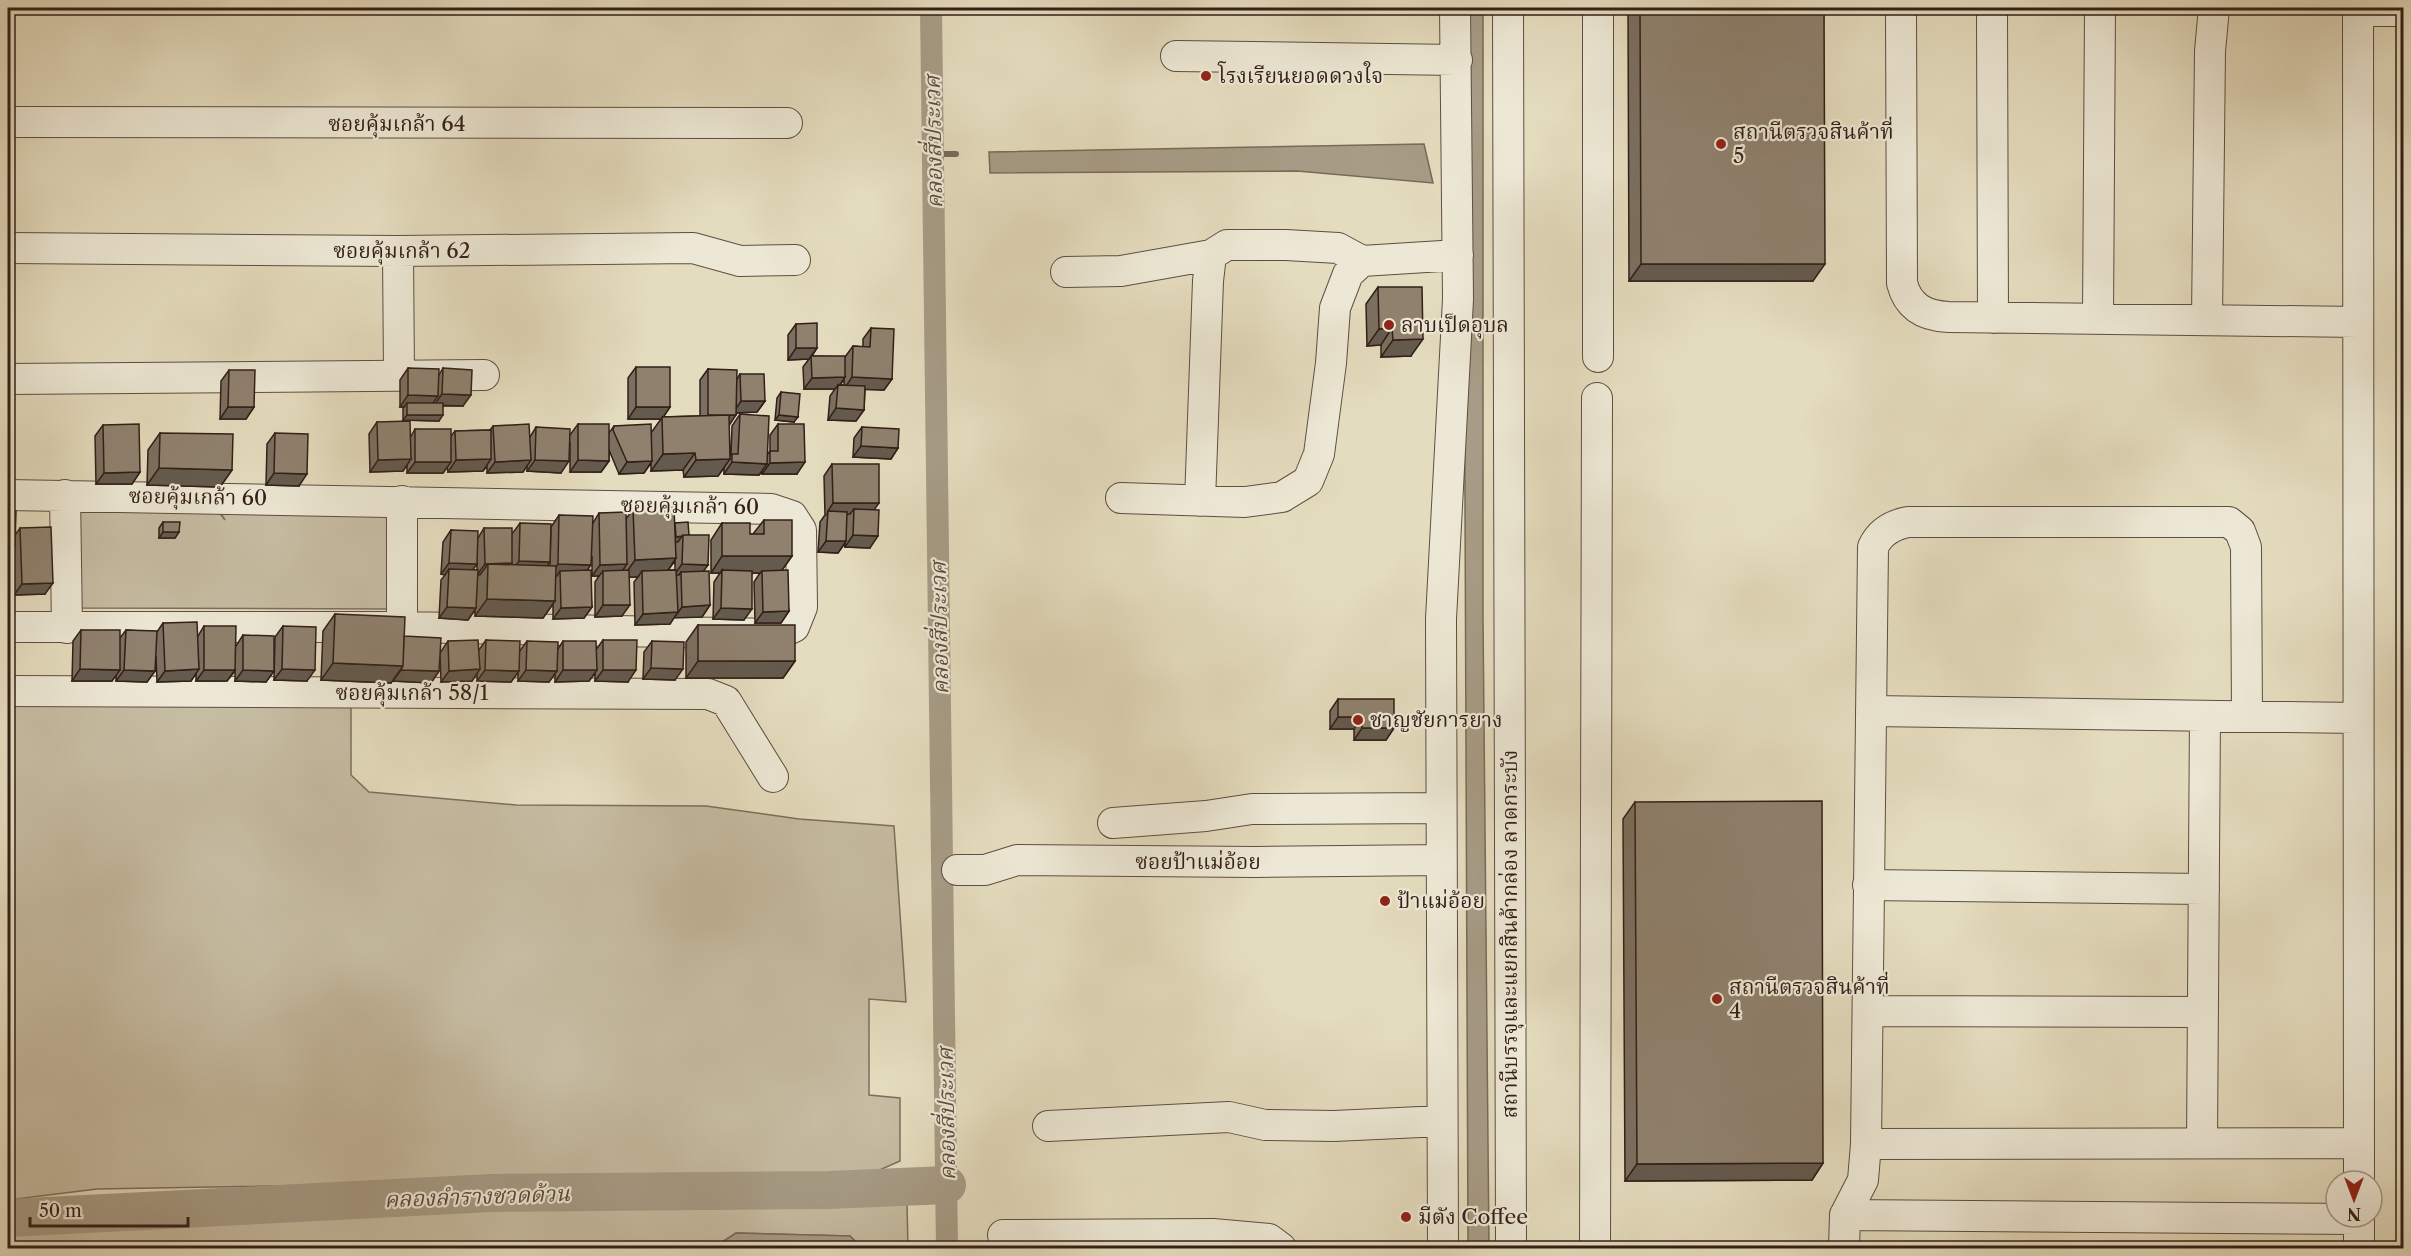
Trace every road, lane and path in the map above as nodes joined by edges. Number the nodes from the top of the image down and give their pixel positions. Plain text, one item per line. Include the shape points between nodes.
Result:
1 (1455, 8) edge
2 (1508, 8) edge
3 (1598, 8) edge
4 (1901, 8) edge
5 (1992, 8) edge
6 (2100, 8) edge
7 (2214, 8) edge
8 (2358, 9) edge
9 (2403, 11) edge
10 (1176, 56) dead end
11 (1456, 60) junction
12 (8, 122) edge
13 (787, 123) dead end
14 (8, 248) edge
15 (398, 251) junction
16 (1212, 255) junction
17 (1458, 255) junction
18 (795, 260) dead end
19 (1362, 261) junction
20 (1066, 272) dead end
21 (1993, 318) junction
22 (2098, 319) junction
23 (2207, 319) junction
24 (2358, 322) junction
25 (1598, 357) dead end
26 (399, 375) junction
27 (484, 375) dead end
28 (8, 379) edge
29 (1597, 398) dead end
30 (8, 495) edge
31 (65, 495) junction
32 (1120, 498) dead end
33 (402, 501) junction
34 (1200, 501) junction
35 (8, 627) edge
36 (402, 627) junction
37 (67, 628) junction
38 (8, 691) edge
39 (1870, 711) junction
40 (2205, 716) junction
41 (2247, 716) junction
42 (2358, 718) junction
43 (773, 777) dead end
44 (1441, 808) junction
45 (1113, 823) dead end
46 (1441, 860) junction
47 (957, 870) dead end
48 (1868, 885) junction
49 (2204, 889) junction
50 (1869, 1011) junction
51 (2203, 1012) junction
52 (1442, 1121) junction
53 (1048, 1126) dead end
54 (2202, 1143) junction
55 (2359, 1143) junction
56 (1866, 1144) junction
57 (2359, 1169) edge
58 (1845, 1215) junction
59 (2324, 1218) edge
60 (2359, 1229) edge
61 (1003, 1235) dead end
62 (1281, 1248) edge
63 (1443, 1248) edge
64 (1511, 1248) edge
65 (1595, 1248) edge
66 (1844, 1248) edge
67 (2359, 1248) edge

1 - 11 street
2 - 64 street, สถานีบรรจุและแยกสินค้ากล่อง ลาดกระบัง
3 - 25 street
4 - 21 street via 1904,290 1911,304 1933,315
5 - 21 street
6 - 22 street
7 - 23 street via 2210,51
8 - 9 street
8 - 24 street
10 - 11 street
11 - 17 street
12 - 13 street, ซอยคุ้มเกล้า 64
14 - 15 street, ซอยคุ้มเกล้า 62
15 - 18 street, ซอยคุ้มเกล้า 62 via 693,248 740,261
15 - 26 street
16 - 19 street via 1227,245 1286,245 1338,248
16 - 20 street via 1120,271
16 - 34 street
17 - 19 street
17 - 44 street via 1441,619
19 - 34 street via 1348,274 1335,308 1319,454 1308,481 1282,497 1245,502
21 - 22 street
22 - 23 street
23 - 24 street
24 - 42 street
26 - 27 street
26 - 28 street
29 - 65 street
30 - 31 street, ซอยคุ้มเกล้า 60
31 - 33 street, ซอยคุ้มเกล้า 60
31 - 37 street
32 - 34 street
33 - 36 street
33 - 36 street, ซอยคุ้มเกล้า 60 via 771,508 792,516 801,530 802,607 794,627 779,634
35 - 37 street, ซอยคุ้มเกล้า 60
36 - 37 street, ซอยคุ้มเกล้า 60
38 - 43 street, ซอยคุ้มเกล้า 58/1 via 708,694 726,701
39 - 40 street
39 - 41 street via 1873,547 1892,526 1908,522 2224,520 2240,531 2246,547
39 - 48 street
40 - 41 street
40 - 49 street
41 - 42 street
42 - 55 street
44 - 45 street via 1252,809 1194,818
44 - 46 street
46 - 47 street, ซอยป้าแม่อ้อย via 1017,860 985,870
46 - 52 street
48 - 49 street
48 - 50 street
49 - 51 street
50 - 51 street
50 - 56 street
51 - 54 street
52 - 53 street via 1334,1126 1265,1125 1228,1118
52 - 63 street
54 - 55 street
54 - 56 street
55 - 57 street
56 - 58 street via 1863,1180
58 - 59 street
58 - 66 street
60 - 67 street
61 - 62 street via 1213,1234 1269,1239

